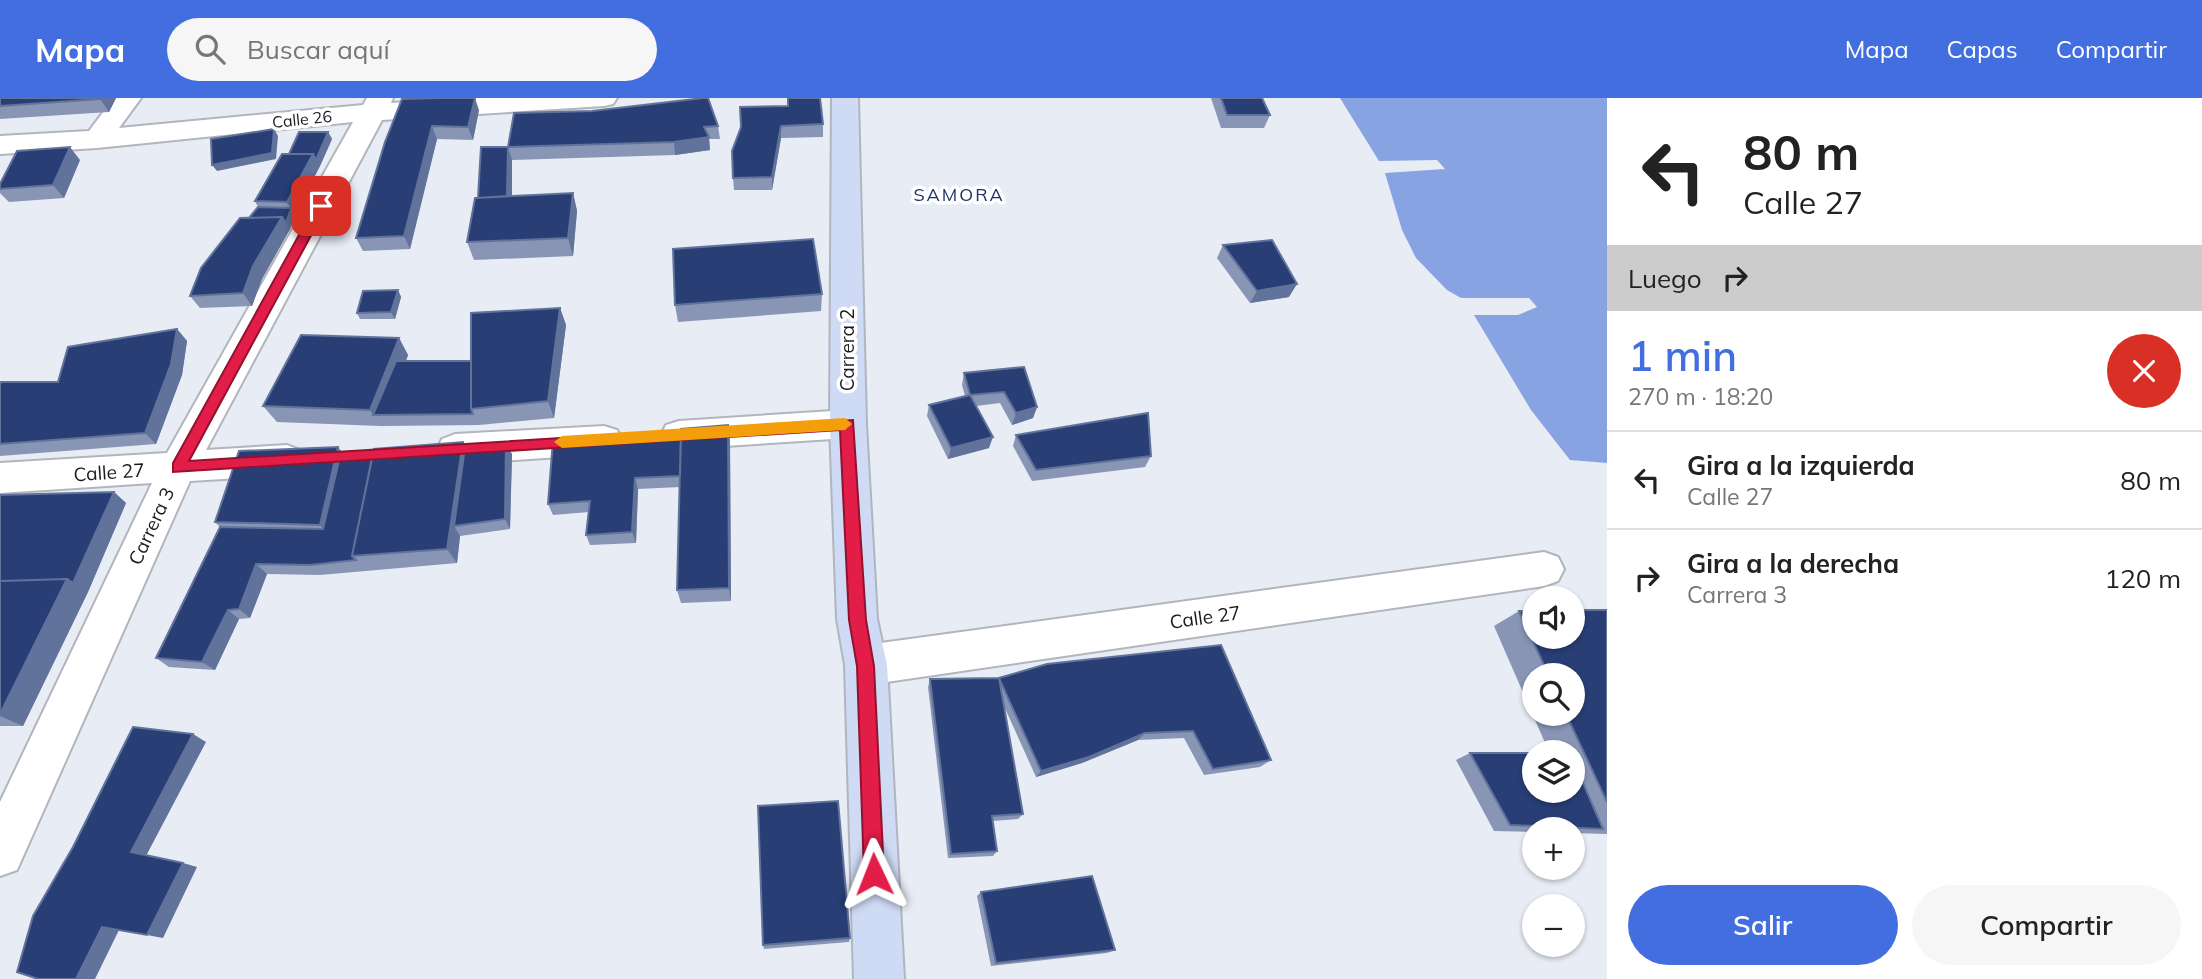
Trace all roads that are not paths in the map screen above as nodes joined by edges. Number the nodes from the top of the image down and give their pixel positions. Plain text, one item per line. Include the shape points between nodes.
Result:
1 (128, 98) edge
2 (604, 98) edge
3 (845, 98) edge
4 (377, 105) edge
5 (97, 139) junction
6 (0, 145) edge
7 (848, 424) junction
8 (415, 452) edge
9 (317, 458) edge
10 (178, 467) junction
11 (0, 478) edge
12 (1544, 569) dead end
13 (866, 666) junction
14 (0, 853) edge
15 (878, 979) edge

1 - 5 street
2 - 4 street, Calle 26
3 - 7 street, Carrera 2
4 - 5 street, Calle 26
4 - 10 street, Carrera 3
5 - 6 street, Calle 26
7 - 8 street
7 - 13 street, Carrera 2 via 858,620
9 - 10 street, Calle 27
10 - 11 street, Calle 27
10 - 14 street, Carrera 3
12 - 13 street, Calle 27
13 - 15 street, Carrera 2

